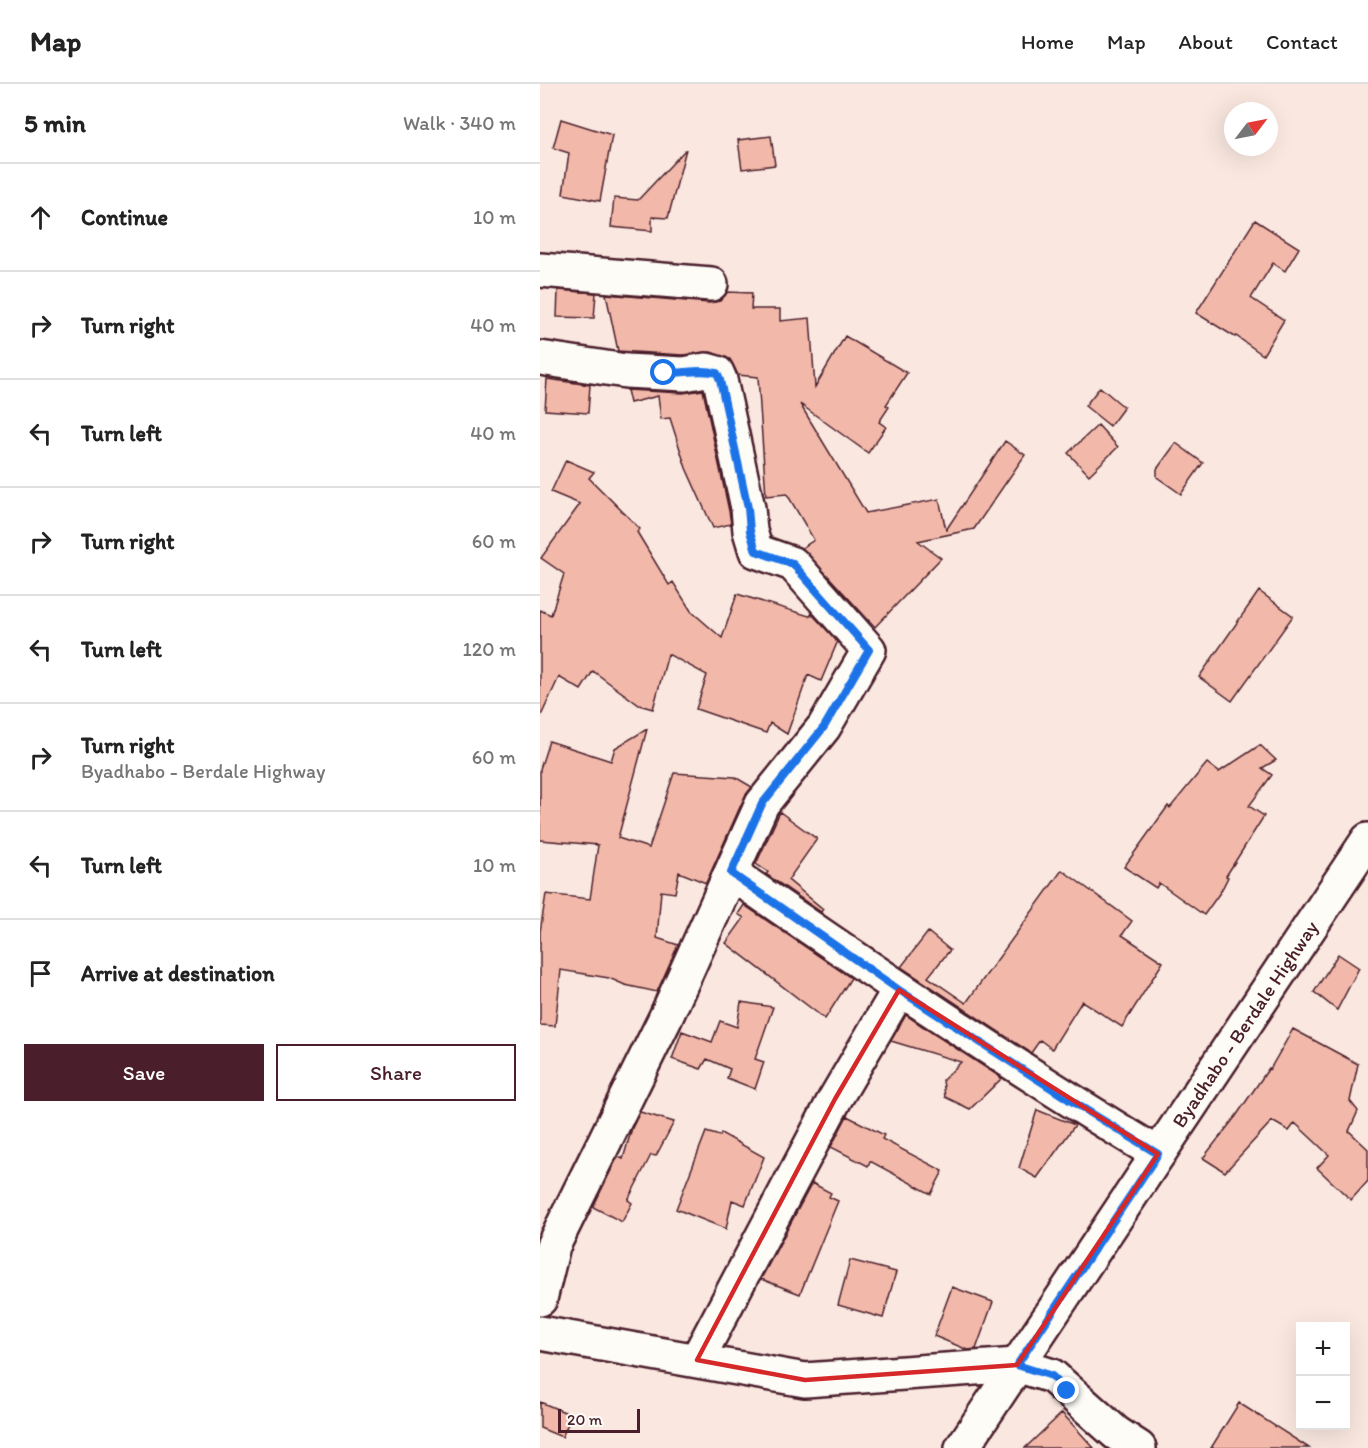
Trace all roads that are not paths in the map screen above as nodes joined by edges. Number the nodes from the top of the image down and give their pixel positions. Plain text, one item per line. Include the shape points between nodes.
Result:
1 (540, 270) edge
2 (711, 284) dead end
3 (540, 358) edge
4 (1368, 840) edge
5 (731, 873) junction
6 (899, 990) junction
7 (1158, 1154) junction
8 (540, 1299) edge
9 (540, 1333) edge
10 (697, 1360) junction
11 (1017, 1365) junction
12 (962, 1448) edge
13 (1139, 1448) edge

1 - 2 street
3 - 5 street via 626,371 717,373 756,551 793,564 869,650 824,727 762,804
4 - 7 street, Byadhabo - Berdale Highway
5 - 6 street
5 - 8 street via 665,1019 553,1246
6 - 7 street
6 - 10 street via 835,1099
7 - 11 street, Byadhabo - Berdale Highway
9 - 10 street
10 - 11 street via 805,1380
11 - 12 street, Byadhabo - Berdale Highway
11 - 13 street via 1052,1376 1116,1433

